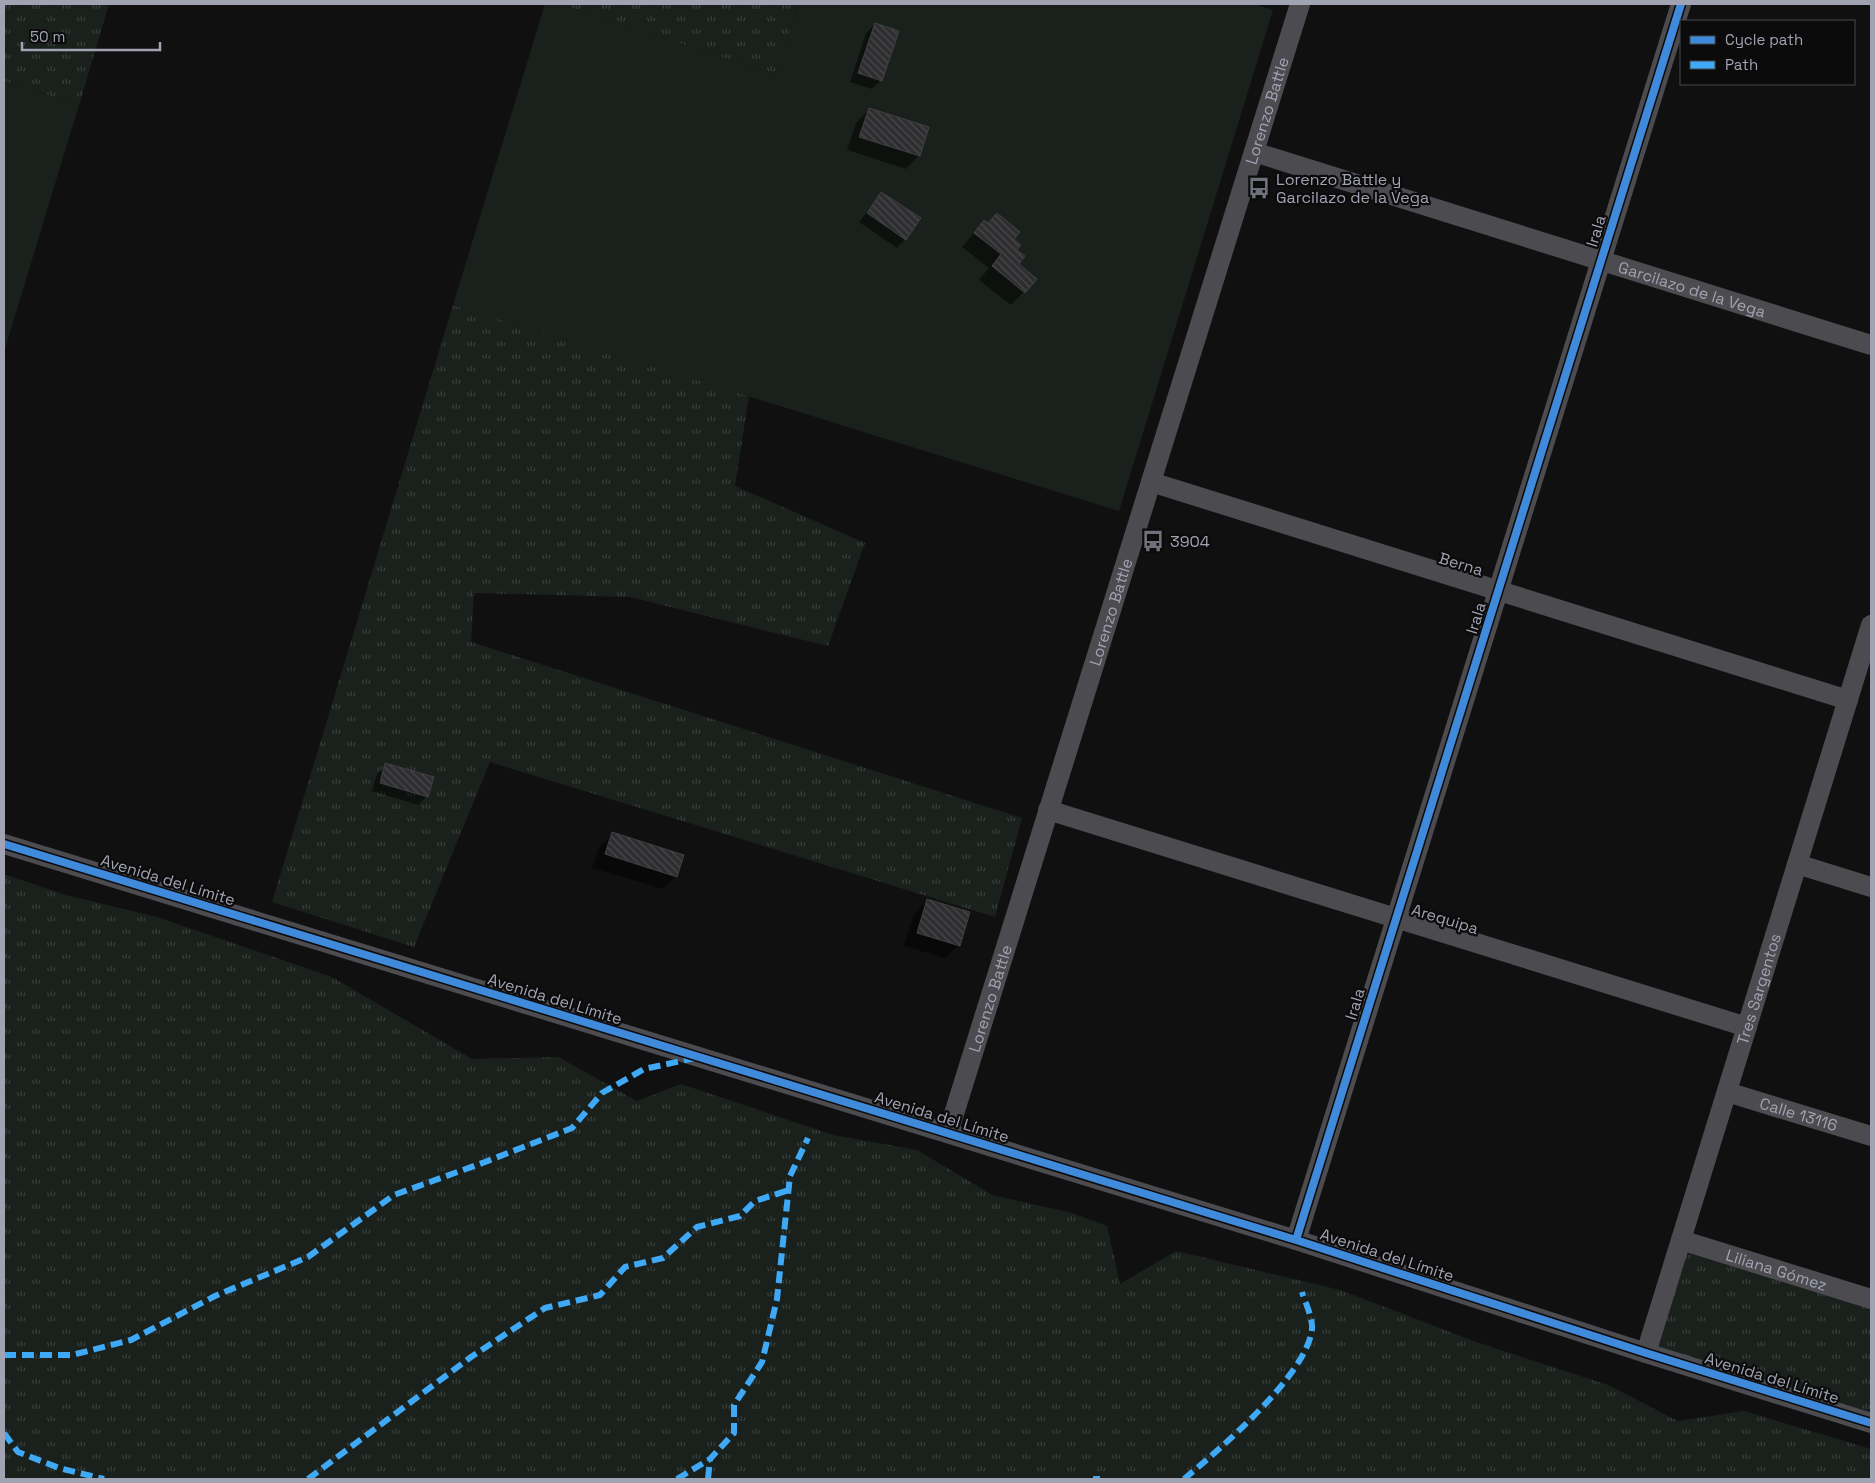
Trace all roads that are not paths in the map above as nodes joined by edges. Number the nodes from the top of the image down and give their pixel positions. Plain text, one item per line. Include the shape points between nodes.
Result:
1 (1300, 4) edge
2 (1681, 4) edge
3 (1254, 152) junction
4 (1601, 260) junction
5 (1871, 344) edge
6 (1151, 482) junction
7 (1498, 590) junction
8 (1871, 629) edge
9 (1848, 700) junction
10 (1048, 810) junction
11 (4, 844) edge
12 (1797, 864) junction
13 (1871, 887) edge
14 (1396, 918) junction
15 (1747, 1027) junction
16 (1727, 1092) junction
17 (948, 1133) junction
18 (1871, 1136) edge
19 (1296, 1240) junction
20 (1681, 1240) junction
21 (1871, 1299) edge
22 (1646, 1353) junction
23 (1871, 1423) edge

1 - 3 street, Lorenzo Battle
2 - 4 street, Irala
3 - 4 street, Garcilazo de la Vega
3 - 6 street, Lorenzo Battle
4 - 5 street, Garcilazo de la Vega
4 - 7 street, Irala
6 - 7 street, Berna
6 - 10 street, Lorenzo Battle
7 - 9 street, Berna
7 - 14 street, Irala
8 - 9 street, Tres Sargentos
9 - 12 street, Tres Sargentos
10 - 14 street, Arequipa
10 - 17 street, Lorenzo Battle
11 - 17 street, Avenida del Límite
12 - 13 street
12 - 15 street, Tres Sargentos
14 - 15 street, Arequipa
14 - 19 street, Irala
15 - 16 street, Tres Sargentos
16 - 18 street, Calle 13116
16 - 20 street, Tres Sargentos
17 - 19 street, Avenida del Límite
19 - 22 street, Avenida del Límite
20 - 21 street, Liliana Gómez
20 - 22 street, Tres Sargentos
22 - 23 street, Avenida del Límite

